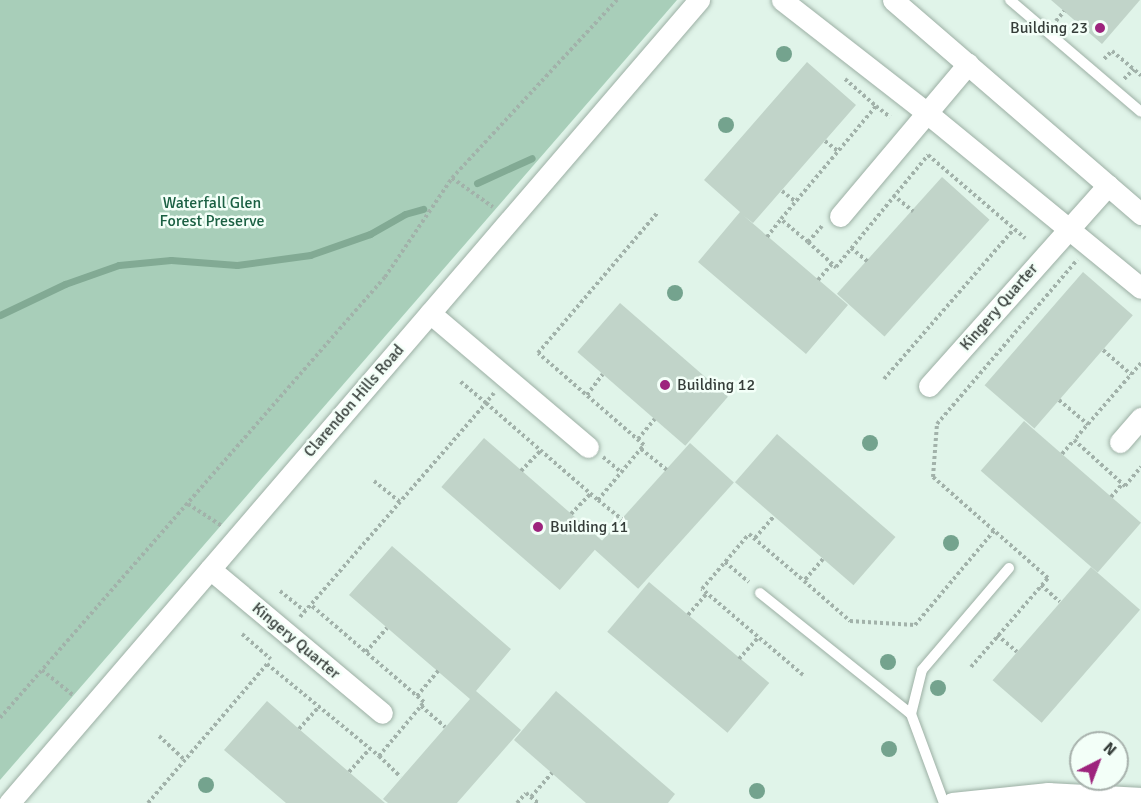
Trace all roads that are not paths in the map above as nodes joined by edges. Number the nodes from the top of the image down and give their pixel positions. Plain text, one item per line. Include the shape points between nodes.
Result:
1 (699, 0) edge
2 (782, 0) edge
3 (893, 0) edge
4 (1010, 0) edge
5 (968, 64) junction
6 (927, 112) junction
7 (1141, 112) edge
8 (1108, 185) junction
9 (1141, 214) edge
10 (833, 218) road end
11 (1069, 229) junction
12 (1141, 288) edge
13 (430, 313) junction
14 (929, 386) dead end
15 (1141, 418) edge
16 (1120, 442) dead end
17 (594, 451) road end
18 (1009, 568) dead end
19 (210, 569) junction
20 (760, 593) dead end
21 (382, 713) dead end
22 (911, 714) junction
23 (1141, 798) edge
24 (9, 803) edge
25 (944, 803) edge
26 (952, 803) edge
27 (1140, 803) edge

1 - 13 street, Clarendon Hills Road
2 - 6 street
3 - 5 street
4 - 7 lane
5 - 6 street
5 - 8 street
6 - 10 street
6 - 11 street
8 - 9 street
8 - 11 street, Kingery Quarter
11 - 12 street
11 - 14 street, Kingery Quarter
13 - 17 street
13 - 19 street, Clarendon Hills Road
15 - 16 street
18 - 22 lane via 922,670
19 - 21 street, Kingery Quarter
19 - 24 street, Clarendon Hills Road
20 - 22 lane
22 - 25 lane
23 - 26 street via 1048,793
23 - 27 lane

